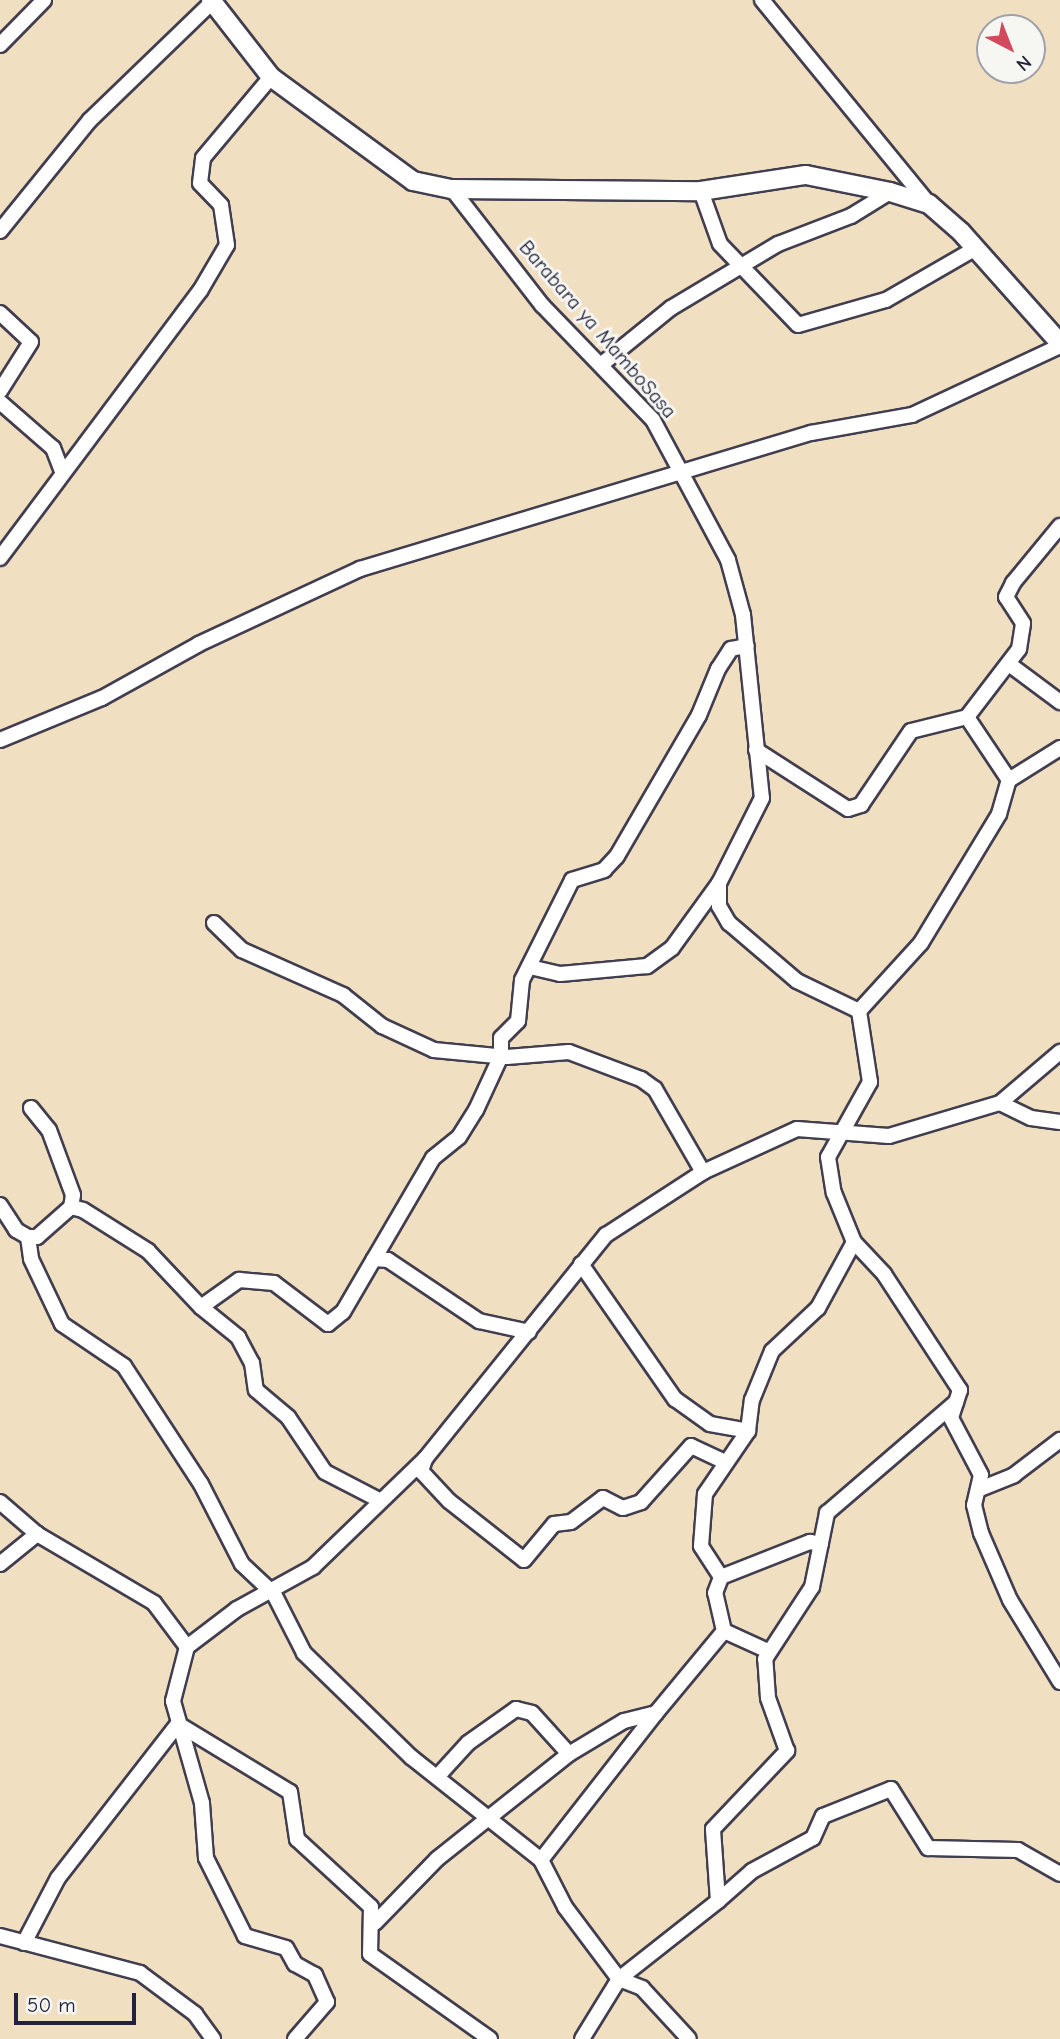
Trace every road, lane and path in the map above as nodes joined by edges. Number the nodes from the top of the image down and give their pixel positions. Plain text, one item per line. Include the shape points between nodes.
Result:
1 (44, 0) edge
2 (762, 0) edge
3 (212, 1) edge
4 (0, 46) edge
5 (271, 77) junction
6 (452, 189) junction
7 (701, 191) junction
8 (890, 192) junction
9 (929, 204) junction
10 (0, 231) edge
11 (976, 248) junction
12 (740, 267) junction
13 (0, 313) edge
14 (1060, 344) edge
15 (602, 364) junction
16 (0, 391) edge
17 (0, 402) edge
18 (62, 472) junction
19 (681, 472) junction
20 (1060, 526) edge
21 (0, 558) edge
22 (747, 646) junction
23 (1009, 664) junction
24 (1060, 702) edge
25 (968, 717) junction
26 (0, 740) edge
27 (1060, 748) edge
28 (756, 750) junction
29 (1009, 780) junction
30 (719, 883) junction
31 (214, 923) dead end
32 (529, 967) junction
33 (859, 1011) junction
34 (1060, 1052) edge
35 (500, 1056) junction
36 (1000, 1102) junction
37 (31, 1108) dead end
38 (1060, 1122) edge
39 (844, 1134) junction
40 (703, 1172) junction
41 (0, 1205) edge
42 (71, 1207) junction
43 (28, 1237) junction
44 (854, 1242) junction
45 (374, 1259) junction
46 (581, 1264) junction
47 (201, 1307) junction
48 (529, 1332) junction
49 (956, 1402) junction
50 (748, 1431) junction
51 (1060, 1440) edge
52 (425, 1459) junction
53 (723, 1461) junction
54 (980, 1489) junction
55 (377, 1499) junction
56 (0, 1502) edge
57 (37, 1534) junction
58 (821, 1544) junction
59 (0, 1564) edge
60 (722, 1577) junction
61 (274, 1594) junction
62 (724, 1631) junction
63 (187, 1647) junction
64 (768, 1651) junction
65 (1060, 1682) edge
66 (656, 1713) junction
67 (178, 1724) junction
68 (569, 1754) junction
69 (436, 1777) junction
70 (485, 1822) junction
71 (541, 1860) junction
72 (1060, 1874) edge
73 (718, 1901) junction
74 (375, 1923) junction
75 (0, 1936) edge
76 (23, 1943) junction
77 (619, 1979) junction
78 (213, 2039) edge
79 (295, 2039) edge
80 (490, 2039) edge
81 (583, 2039) edge
82 (689, 2039) edge

1 - 4 street
2 - 9 street
3 - 5 street
3 - 10 street via 90,120
5 - 6 street via 413,181
5 - 18 street via 203,158 200,183 221,205 227,245 200,291
6 - 7 street
6 - 15 street, Barabara ya MamboSasa via 541,305
7 - 8 street via 806,175
7 - 12 street via 720,244
8 - 9 street
8 - 12 street
9 - 11 street
11 - 12 street via 886,300 798,325
11 - 14 street
12 - 15 street via 671,308
13 - 16 street via 31,342
14 - 19 street via 912,415 810,433
15 - 19 street, Barabara ya MamboSasa via 653,420
17 - 18 street via 53,448
18 - 21 street
19 - 22 street, Barabara ya MamboSasa via 728,559
19 - 26 street via 360,569 199,644 103,698
20 - 23 street via 1006,597 1023,623
22 - 28 street, Barabara ya MamboSasa
22 - 32 street via 731,649 718,669 699,715 617,856 604,870 572,880
23 - 24 street
23 - 25 street
25 - 28 street via 911,731 861,805 848,810
25 - 29 street
27 - 29 street
28 - 30 street, Barabara ya MamboSasa via 762,798
29 - 33 street via 985,844 921,943
30 - 32 street, Barabara ya MamboSasa via 672,948 647,967 614,964 560,974
30 - 33 street via 719,906 729,923 797,981
31 - 35 street via 242,950 343,995 396,1034 444,1054
32 - 35 street via 518,1021 501,1038
33 - 39 street via 870,1082
34 - 36 street
35 - 40 street via 569,1052 641,1079 655,1089
35 - 45 street via 459,1137 433,1158
36 - 38 street via 1031,1118
36 - 39 street via 889,1136
37 - 42 street via 49,1130 73,1195
39 - 40 street via 822,1127 797,1129
39 - 44 street via 828,1157
40 - 46 street via 606,1235
41 - 43 street
42 - 43 street via 37,1237
42 - 47 street via 134,1240
43 - 61 street via 31,1259 62,1324 124,1366 201,1484 238,1558
44 - 49 street via 884,1274 960,1390
44 - 50 street via 818,1308 772,1351 752,1399
45 - 47 street via 342,1312 328,1324 274,1283 239,1280
45 - 48 street via 406,1270 479,1321
46 - 48 street
46 - 50 street via 675,1399 710,1424
47 - 55 street via 238,1337 252,1363 256,1390 288,1417 326,1472
48 - 52 street via 484,1378
49 - 54 street via 951,1418 981,1475
49 - 58 street via 841,1497 827,1513
50 - 53 street
51 - 54 street via 1014,1475
52 - 53 street via 421,1471 449,1501 524,1560 554,1524 571,1522 603,1498 623,1508 641,1502 691,1446
52 - 55 street
53 - 60 street via 705,1494 700,1530 701,1546
54 - 65 street via 974,1505 993,1565
55 - 61 street via 313,1567
56 - 57 street
57 - 59 street
57 - 63 street via 100,1565 154,1603
58 - 60 street via 810,1542
58 - 64 street via 812,1587
60 - 62 street via 715,1593
61 - 63 street via 237,1609
61 - 69 street via 304,1653
62 - 64 street
62 - 66 street
63 - 67 street via 173,1701
64 - 73 street via 768,1698 787,1751 713,1829
66 - 68 street via 624,1721
66 - 71 street
67 - 74 street via 290,1792 297,1839 371,1907
67 - 76 street via 58,1878
67 - 79 street via 202,1804 206,1858 227,1909 245,1936 286,1948 323,1991 325,2011
68 - 69 street via 532,1713 516,1709 468,1743
68 - 70 street
69 - 70 street
70 - 71 street
70 - 74 street
71 - 77 street via 565,1907
72 - 73 street via 1018,1850 928,1848 891,1790 822,1816 813,1838 752,1871
73 - 77 street
74 - 80 street via 370,1954
75 - 76 street
76 - 78 street via 140,1973 195,2014
77 - 81 street
77 - 82 street via 642,1988

